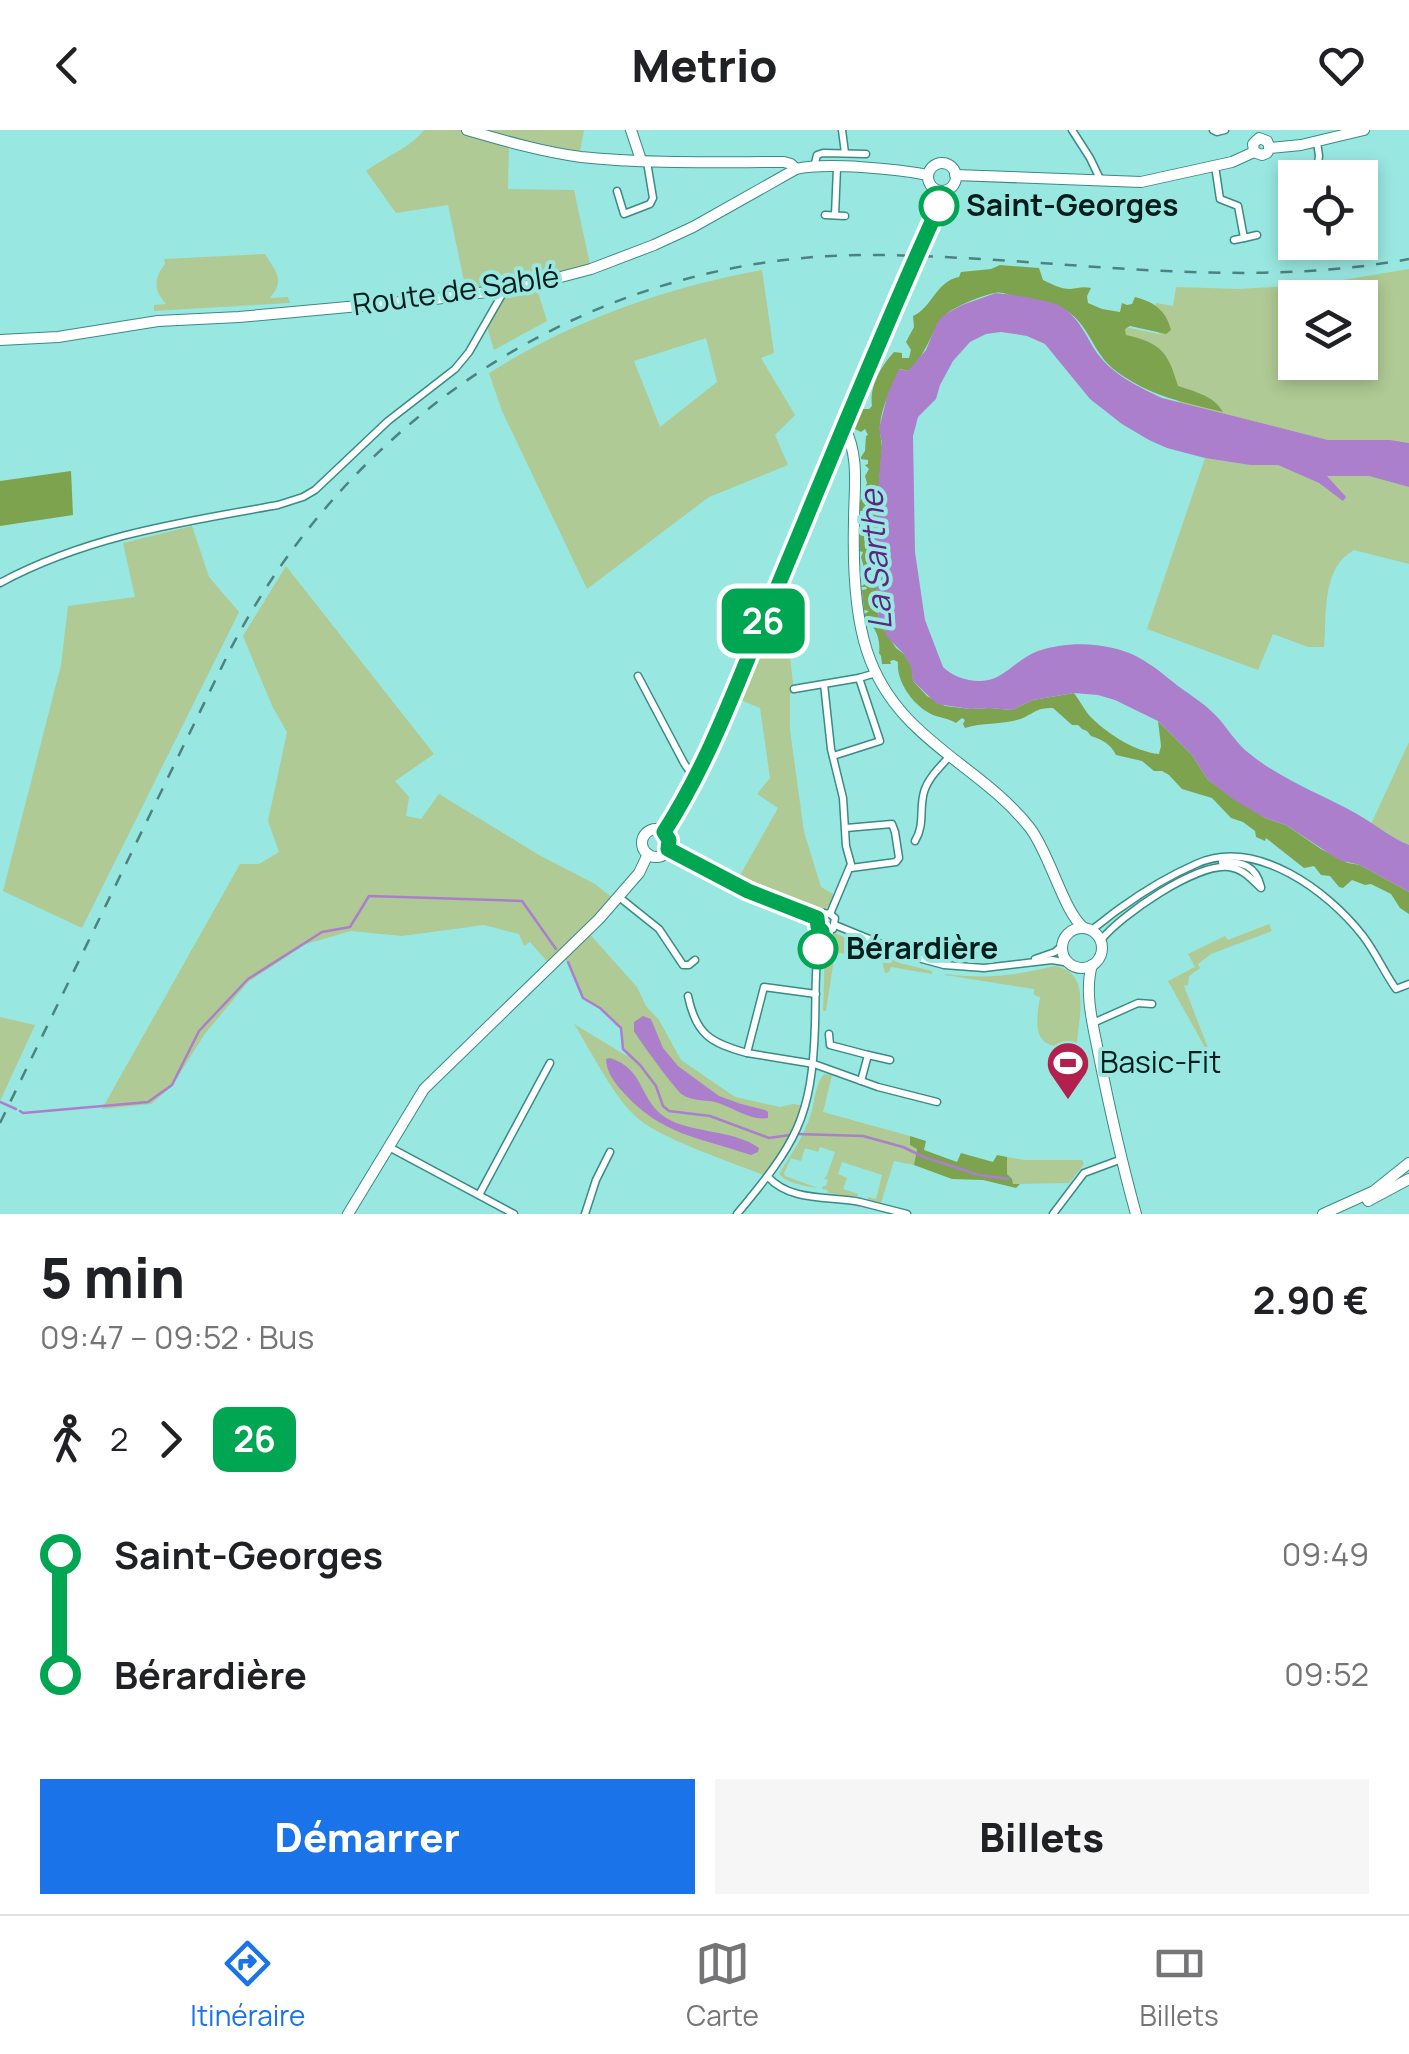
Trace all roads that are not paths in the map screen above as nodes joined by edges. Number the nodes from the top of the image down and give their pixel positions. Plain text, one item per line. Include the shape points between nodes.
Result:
1 (468, 130) edge
2 (632, 130) edge
3 (842, 130) edge
4 (1072, 130) edge
5 (1213, 130) edge
6 (1225, 130) edge
7 (1364, 130) edge
8 (1259, 134) edge
9 (1316, 142) junction
10 (1270, 148) junction
11 (1254, 152) junction
12 (845, 154) junction
13 (866, 154) dead end
14 (644, 160) junction
15 (1319, 160) edge
16 (814, 166) junction
17 (1214, 166) junction
18 (837, 168) junction
19 (796, 169) junction
20 (928, 175) junction
21 (955, 175) junction
22 (1101, 182) junction
23 (617, 191) dead end
24 (941, 191) junction
25 (825, 215) dead end
26 (834, 215) junction
27 (844, 216) dead end
28 (1257, 236) dead end
29 (1244, 238) junction
30 (1234, 240) dead end
31 (505, 290) junction
32 (0, 340) edge
33 (844, 426) junction
34 (0, 583) edge
35 (877, 672) junction
36 (638, 676) dead end
37 (859, 678) junction
38 (824, 684) junction
39 (794, 689) dead end
40 (833, 756) junction
41 (949, 757) junction
42 (695, 778) junction
43 (846, 828) junction
44 (664, 832) junction
45 (914, 840) dead end
46 (668, 849) junction
47 (648, 854) junction
48 (850, 868) junction
49 (1195, 868) dead end
50 (1056, 876) junction
51 (618, 896) junction
52 (830, 914) junction
53 (817, 918) junction
54 (835, 926) junction
55 (1087, 929) junction
56 (822, 931) junction
57 (1064, 940) junction
58 (1101, 940) junction
59 (694, 960) dead end
60 (1072, 965) junction
61 (1092, 965) junction
62 (1015, 966) junction
63 (1409, 984) edge
64 (816, 994) junction
65 (688, 996) dead end
66 (1152, 1004) dead end
67 (1094, 1028) junction
68 (829, 1034) dead end
69 (747, 1053) junction
70 (868, 1055) junction
71 (890, 1060) dead end
72 (550, 1063) dead end
73 (814, 1064) junction
74 (862, 1081) junction
75 (937, 1102) dead end
76 (388, 1147) junction
77 (610, 1152) dead end
78 (1122, 1159) junction
79 (1409, 1163) edge
80 (768, 1177) junction
81 (1409, 1180) edge
82 (479, 1194) junction
83 (870, 1210) edge
84 (1135, 1210) edge
85 (348, 1214) edge
86 (514, 1214) edge
87 (585, 1214) edge
88 (737, 1214) edge
89 (907, 1214) edge
90 (1054, 1214) edge
91 (1323, 1214) edge
92 (1340, 1214) edge

1 - 14 street via 579,156
2 - 14 street
3 - 12 street
4 - 22 street
5 - 6 street
7 - 9 street
8 - 10 street
8 - 11 street
9 - 10 street
9 - 15 street
10 - 11 street via 1262,156
11 - 17 street
12 - 13 street
12 - 16 street via 820,154
14 - 19 street via 784,162
14 - 23 street via 650,204 624,214
16 - 18 street, Route de Sablé
16 - 19 street, Route de Sablé
17 - 22 street via 1154,181
17 - 29 street via 1220,199 1238,206
18 - 20 street, Route de Sablé
18 - 26 street
19 - 31 street, Route de Sablé via 654,246
20 - 21 street via 944,164
20 - 24 street via 932,188
21 - 22 street
21 - 24 street
24 - 33 street, bridge
25 - 26 street
26 - 27 street
28 - 29 street
29 - 30 street
31 - 32 street, Route de Sablé
31 - 34 street via 455,369 303,497 123,534
33 - 35 street via 856,466 858,602
33 - 42 street
35 - 37 street
35 - 41 street via 903,714
36 - 42 street
37 - 38 street
37 - 40 street via 880,741
38 - 39 street
38 - 40 street
40 - 43 street
41 - 45 street via 925,790
41 - 50 street via 1019,815
42 - 44 street
43 - 48 street
43 - 48 street via 892,824 899,856 896,862
44 - 46 street
44 - 47 street via 644,835
46 - 47 street
46 - 53 street
47 - 51 street
48 - 52 street
49 - 58 street via 1242,863 1253,869 1261,888 1236,869 1209,870 1136,908
50 - 55 street via 1075,920
50 - 57 street via 1068,923
51 - 59 street via 659,929 683,965
51 - 76 street via 424,1089
52 - 53 street
52 - 54 street
53 - 56 street
54 - 56 street
54 - 62 street via 940,964
55 - 57 street
55 - 58 street
55 - 63 street via 1198,863 1245,858 1320,894 1362,936 1396,989
56 - 64 street
57 - 60 street
57 - 62 street via 1055,952
58 - 61 street
60 - 61 street
60 - 62 street via 1052,960
60 - 67 street
61 - 67 street
64 - 69 street via 764,986
64 - 73 street
65 - 69 street via 708,1038
66 - 67 street via 1138,1003
67 - 78 street
68 - 70 street via 830,1044
69 - 73 street
70 - 71 street
70 - 74 street
72 - 82 street
73 - 74 street
73 - 80 street via 798,1129
74 - 75 street
76 - 82 street
76 - 85 street
77 - 87 street
78 - 84 street
78 - 90 street via 1084,1173
79 - 91 street via 1374,1191
80 - 83 street via 797,1193
80 - 88 street
81 - 92 street
82 - 86 street
83 - 89 street

